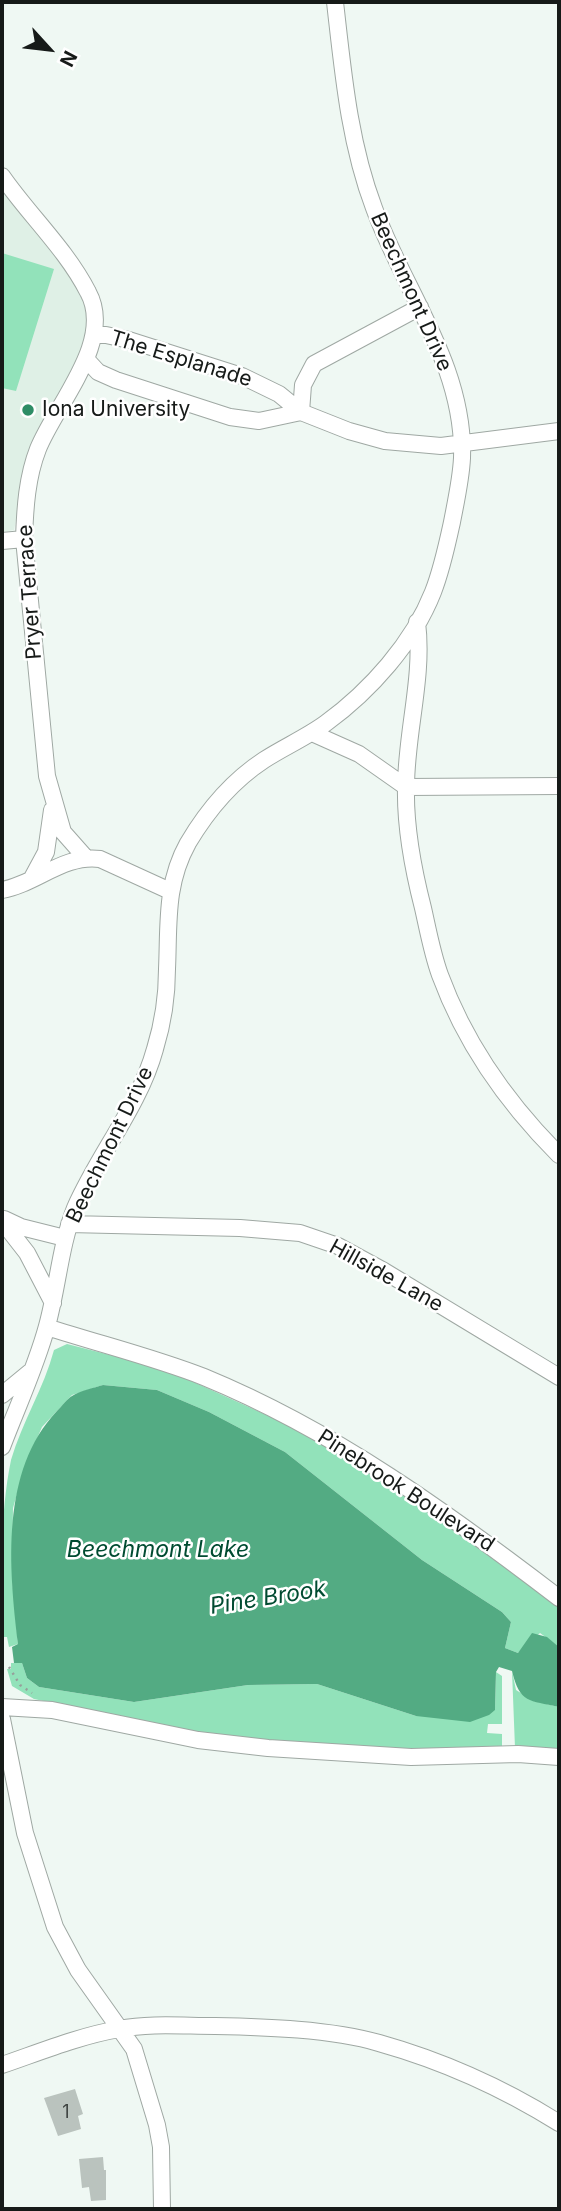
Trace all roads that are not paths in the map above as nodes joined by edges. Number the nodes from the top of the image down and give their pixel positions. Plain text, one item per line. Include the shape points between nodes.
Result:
1 (335, 2) edge
2 (2, 176) edge
3 (420, 307) junction
4 (94, 335) junction
5 (86, 359) junction
6 (301, 412) junction
7 (559, 431) edge
8 (462, 444) junction
9 (24, 538) junction
10 (2, 541) edge
11 (417, 622) junction
12 (312, 733) junction
13 (559, 786) edge
14 (406, 787) junction
15 (53, 801) junction
16 (86, 858) junction
17 (32, 879) junction
18 (2, 890) edge
19 (170, 891) junction
20 (559, 1155) edge
21 (2, 1219) edge
22 (67, 1231) junction
23 (53, 1303) junction
24 (47, 1327) junction
25 (32, 1370) junction
26 (559, 1377) edge
27 (2, 1395) edge
28 (3, 1443) edge
29 (559, 1598) edge
30 (2, 1707) edge
31 (2, 1718) edge
32 (559, 1757) edge
33 (119, 2028) junction
34 (2, 2065) edge
35 (559, 2123) edge
36 (162, 2209) edge

1 - 3 street, Beechmont Drive via 360,167 383,230
2 - 4 street, Pryer Terrace via 89,293
3 - 6 street via 314,364 303,386
3 - 8 street, Beechmont Drive via 449,377
4 - 5 street, Pryer Terrace
4 - 6 street, The Esplanade via 113,336 242,376 279,394
5 - 6 street, The Esplanade via 98,372 116,380 230,416 259,421
5 - 9 street, Pryer Terrace via 37,452 25,500
6 - 8 street, The Esplanade via 385,441
7 - 8 street, The Esplanade
8 - 11 street, Beechmont Drive via 448,541 432,593
9 - 10 street
9 - 15 street, Pryer Terrace via 38,704
11 - 12 street, Beechmont Drive via 363,691
11 - 14 street via 419,661
12 - 14 street via 359,754
12 - 19 street, Beechmont Drive via 254,767 226,792 188,844
13 - 14 street
14 - 20 street via 418,888 439,974 474,1049 501,1089
15 - 16 street, Pryer Terrace via 63,832
15 - 17 street, Pryer Terrace via 49,842
16 - 17 street
16 - 19 street via 100,859
17 - 18 street
19 - 22 street, Beechmont Drive via 165,1004 154,1055
21 - 22 street, Hillside Lane via 21,1227
21 - 23 street via 27,1253
22 - 23 street, Beechmont Drive
22 - 26 street, Hillside Lane via 240,1228 300,1233 384,1270
23 - 24 street, Beechmont Drive
24 - 25 street, Beechmont Drive
24 - 29 street, Pinebrook Boulevard via 189,1371 318,1432 439,1507
25 - 27 street
25 - 28 street, Beechmont Drive
30 - 32 street via 64,1712 198,1740 307,1752
31 - 33 street via 25,1833 48,1909 70,1956
33 - 34 street
33 - 35 street via 258,2026 377,2042 480,2079
33 - 36 street via 134,2049 157,2125

